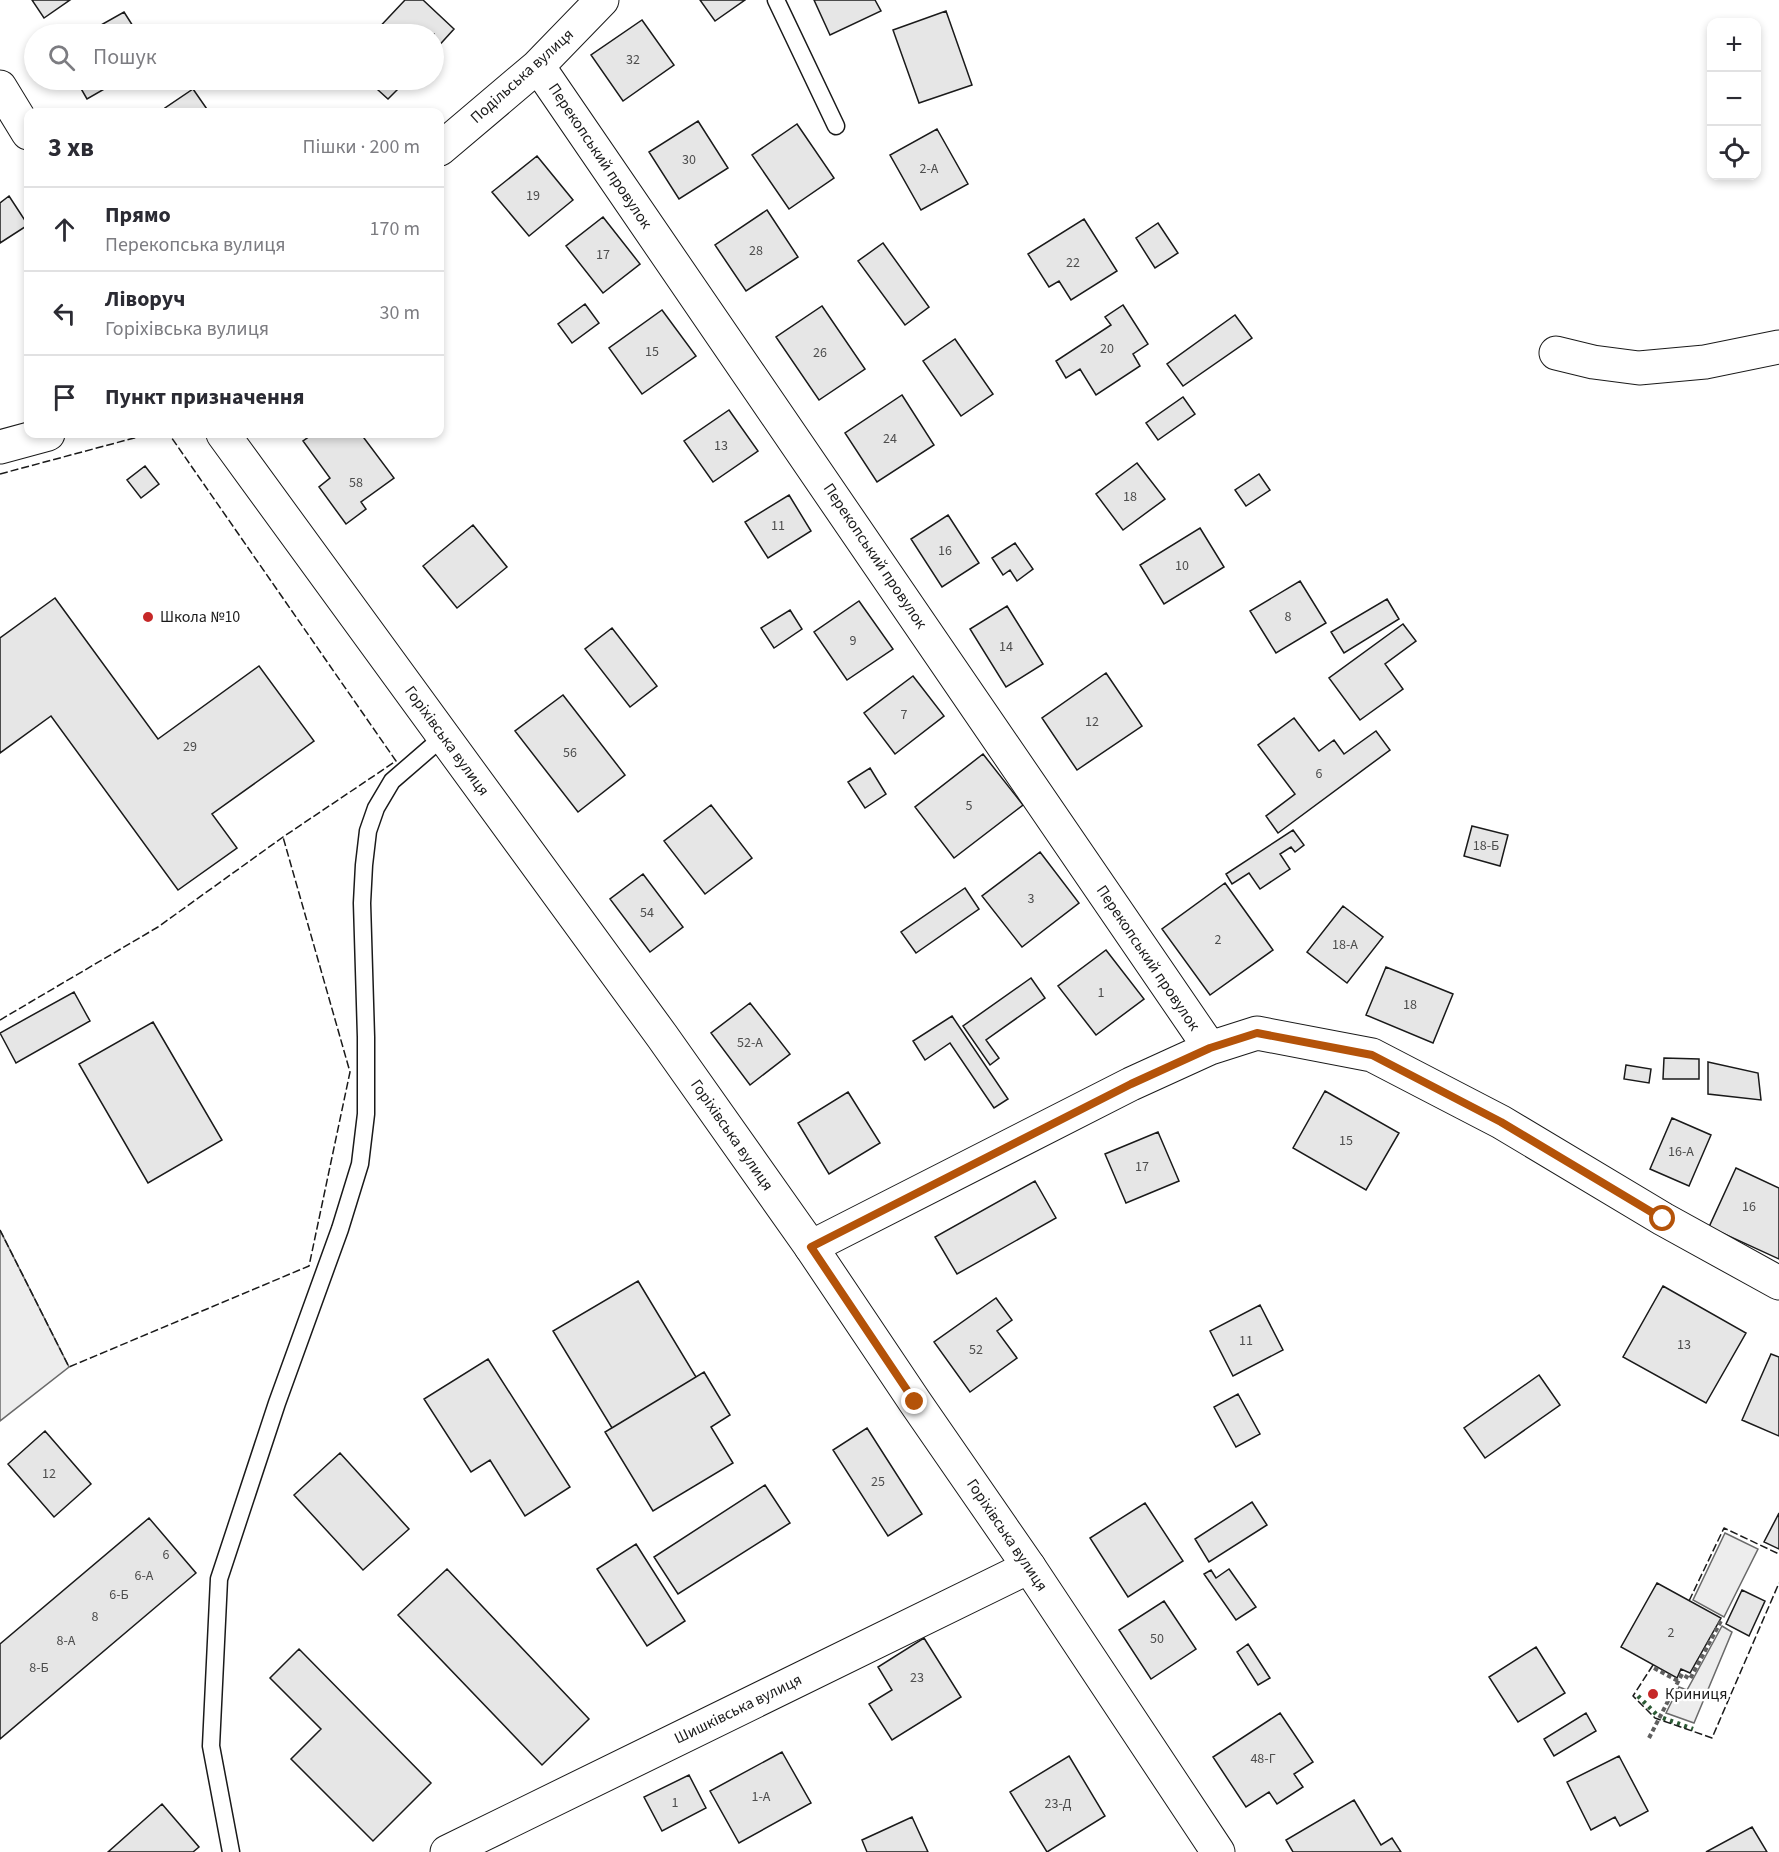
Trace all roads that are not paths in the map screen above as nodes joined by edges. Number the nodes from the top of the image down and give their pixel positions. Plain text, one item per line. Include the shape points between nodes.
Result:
1 (602, 0) edge
2 (776, 0) edge
3 (538, 66) junction
4 (0, 87) edge
5 (24, 126) edge
6 (836, 126) dead end
7 (444, 147) edge
8 (1779, 347) edge
9 (1556, 353) dead end
10 (33, 438) edge
11 (226, 438) edge
12 (0, 447) edge
13 (444, 736) junction
14 (1210, 1048) junction
15 (811, 1247) junction
16 (1779, 1282) edge
17 (1029, 1567) junction
18 (231, 1852) edge
19 (447, 1852) edge
20 (1218, 1852) edge

1 - 3 street, Подільська вулиця
2 - 6 lane
3 - 7 street, Подільська вулиця
3 - 14 street, Перекопський провулок
4 - 5 street
8 - 9 street via 1705,362 1639,368
10 - 12 street
11 - 13 street, Горіхівська вулиця
13 - 15 street, Горіхівська вулиця
13 - 18 lane via 392,781 376,808 369,831 362,903 366,1114 360,1164 219,1579 211,1746
14 - 15 street via 1131,1084
14 - 16 street via 1257,1033 1372,1055 1501,1122 1663,1219
15 - 17 street, Горіхівська вулиця
17 - 19 street, Шишківська вулиця
17 - 20 street, Горіхівська вулиця

